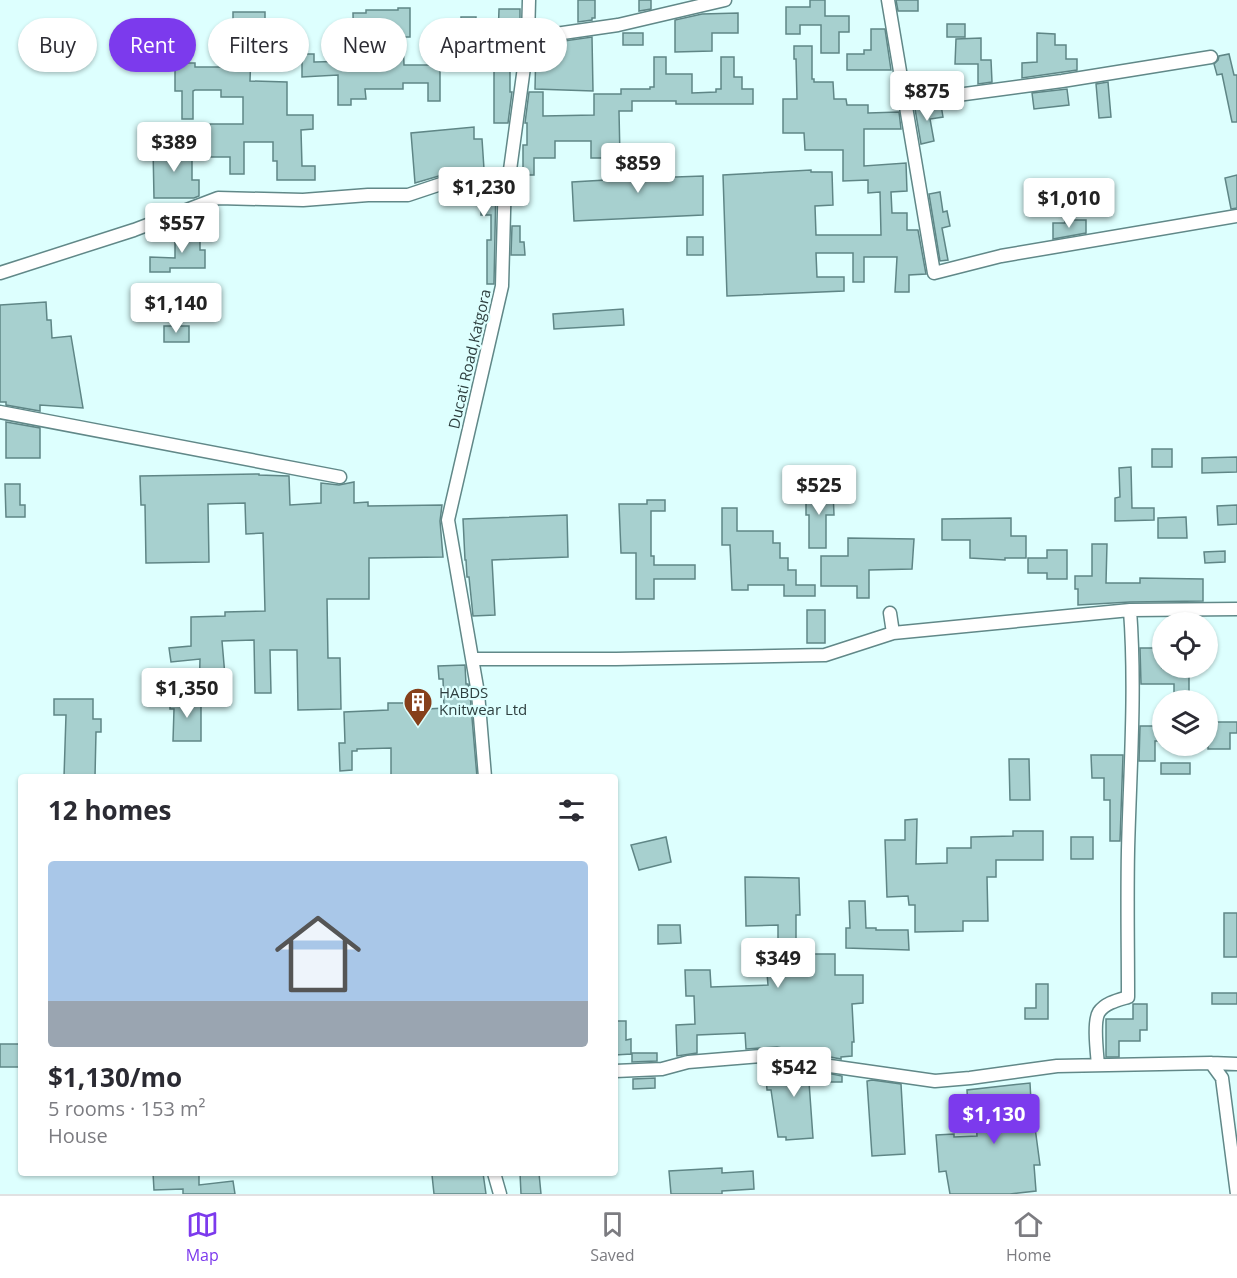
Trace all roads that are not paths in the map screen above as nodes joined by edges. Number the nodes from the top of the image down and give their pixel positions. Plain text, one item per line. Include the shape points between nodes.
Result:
1 (529, 0) edge
2 (888, 0) edge
3 (719, 1) edge
4 (529, 18) edge
5 (567, 32) edge
6 (1211, 57) dead end
7 (523, 72) edge
8 (905, 102) junction
9 (505, 175) junction
10 (1237, 216) edge
11 (0, 273) edge
12 (0, 412) edge
13 (340, 477) dead end
14 (1237, 609) edge
15 (1130, 610) junction
16 (890, 613) dead end
17 (893, 633) junction
18 (472, 659) junction
19 (485, 774) edge
20 (1211, 1062) junction
21 (1237, 1064) edge
22 (1098, 1065) junction
23 (618, 1071) edge
24 (495, 1176) edge
25 (500, 1194) edge
26 (1237, 1194) edge

1 - 4 street, Ducati Road,Katgora
2 - 8 street
3 - 5 street via 618,25
6 - 8 street
7 - 9 street, Ducati Road,Katgora via 510,170
8 - 10 street via 934,273 1001,256
9 - 11 street via 450,182 408,195 303,200 218,198
9 - 18 street, Ducati Road,Katgora via 502,286 448,520
12 - 13 street
14 - 15 street
15 - 17 street
15 - 22 street via 1133,646 1128,997 1098,1013
16 - 17 street
17 - 18 street via 825,655
18 - 19 street, Ducati Road,Katgora
20 - 21 street
20 - 22 street
20 - 26 street via 1222,1078
22 - 23 street via 1057,1066 935,1081 777,1055
24 - 25 street

